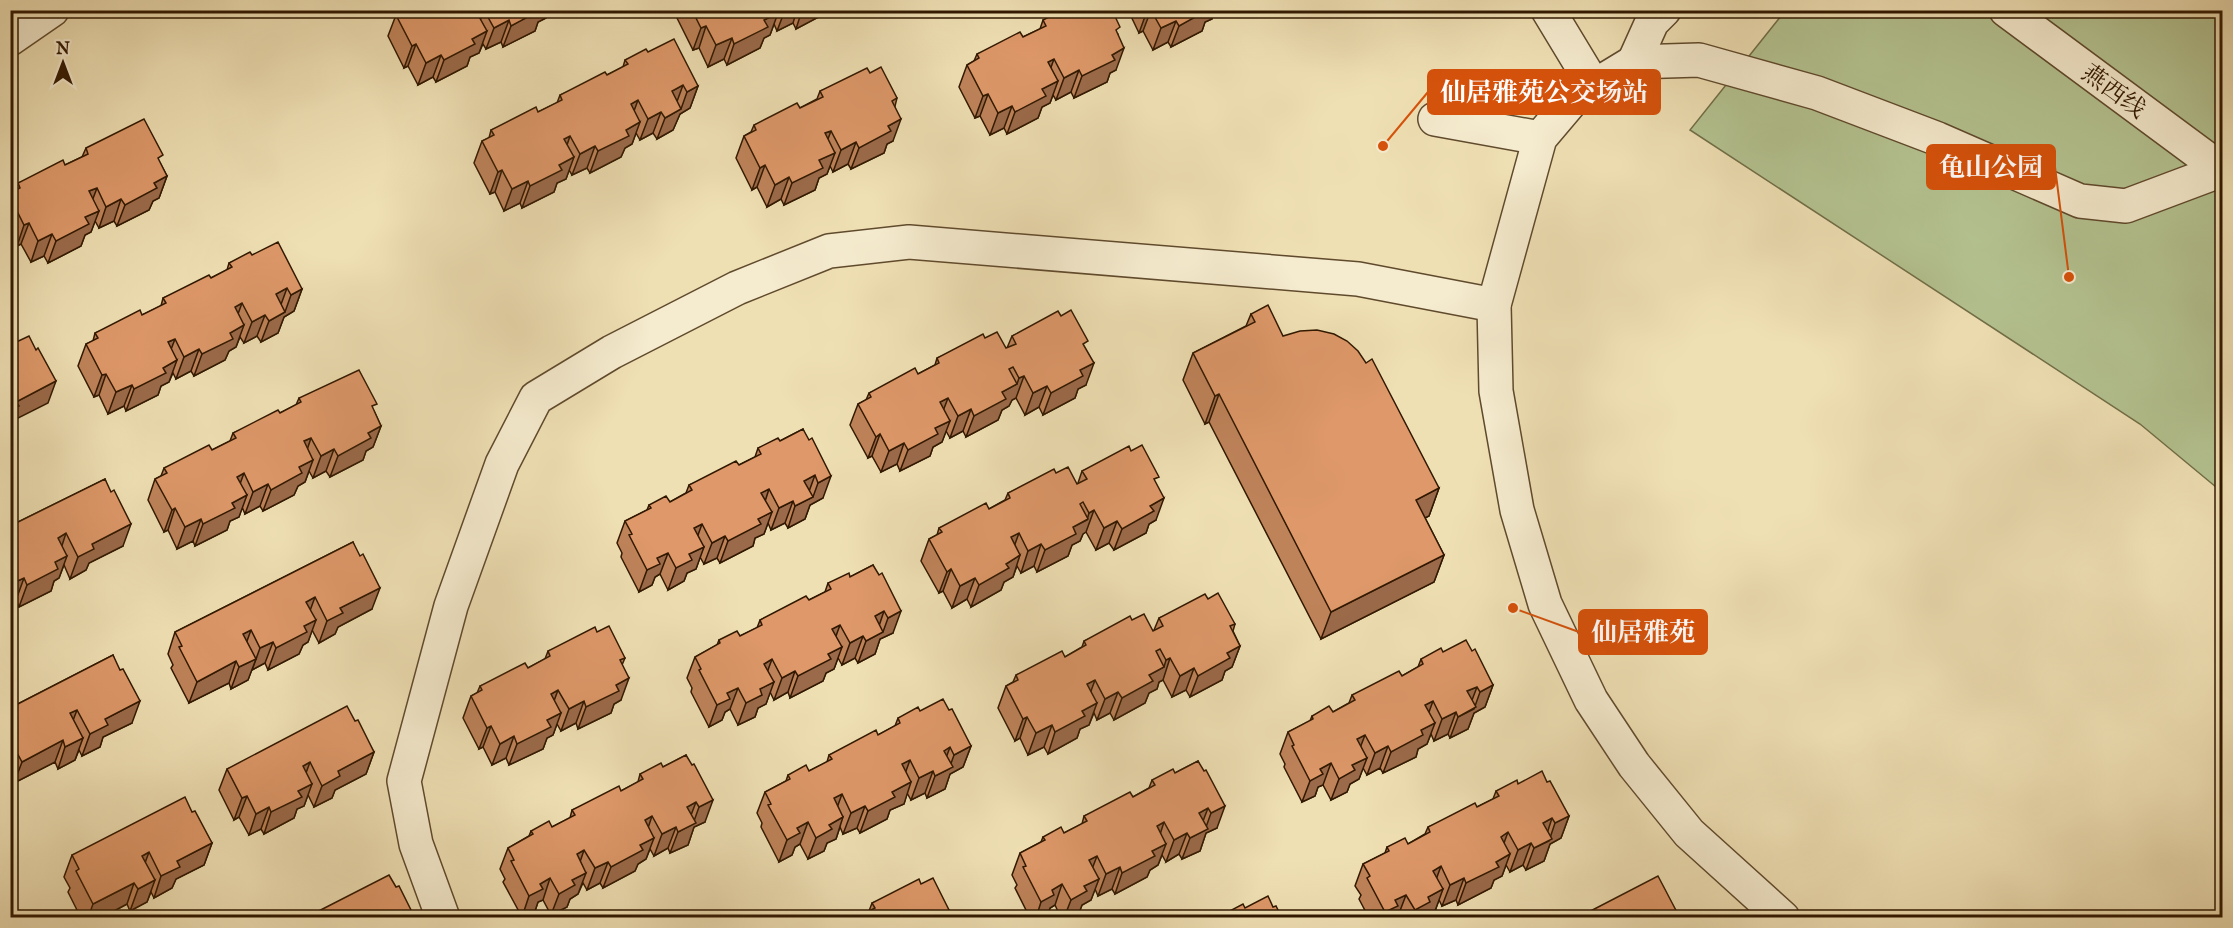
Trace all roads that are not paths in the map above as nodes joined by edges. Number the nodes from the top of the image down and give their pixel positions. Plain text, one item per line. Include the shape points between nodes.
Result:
1 (52, 10) edge
2 (1548, 10) edge
3 (1664, 10) edge
4 (2007, 10) edge
5 (10, 39) edge
6 (1634, 62) junction
7 (1594, 86) junction
8 (1435, 119) dead end
9 (1540, 138) junction
10 (2222, 170) edge
11 (1494, 305) junction
12 (443, 918) edge
13 (1783, 918) edge

1 - 5 street
2 - 7 street
3 - 6 street via 1652,22
4 - 10 street, 燕西线
6 - 7 street
6 - 10 street via 1699,60 1817,93 1938,139 2080,201 2126,206
7 - 9 street via 1573,99
8 - 9 street
9 - 11 street
11 - 12 street via 1358,279 909,242 829,251 737,288 612,352 536,398 502,464 451,606 404,781 416,843
11 - 13 street via 1496,391 1517,510 1545,604 1591,700 1635,765 1689,832

